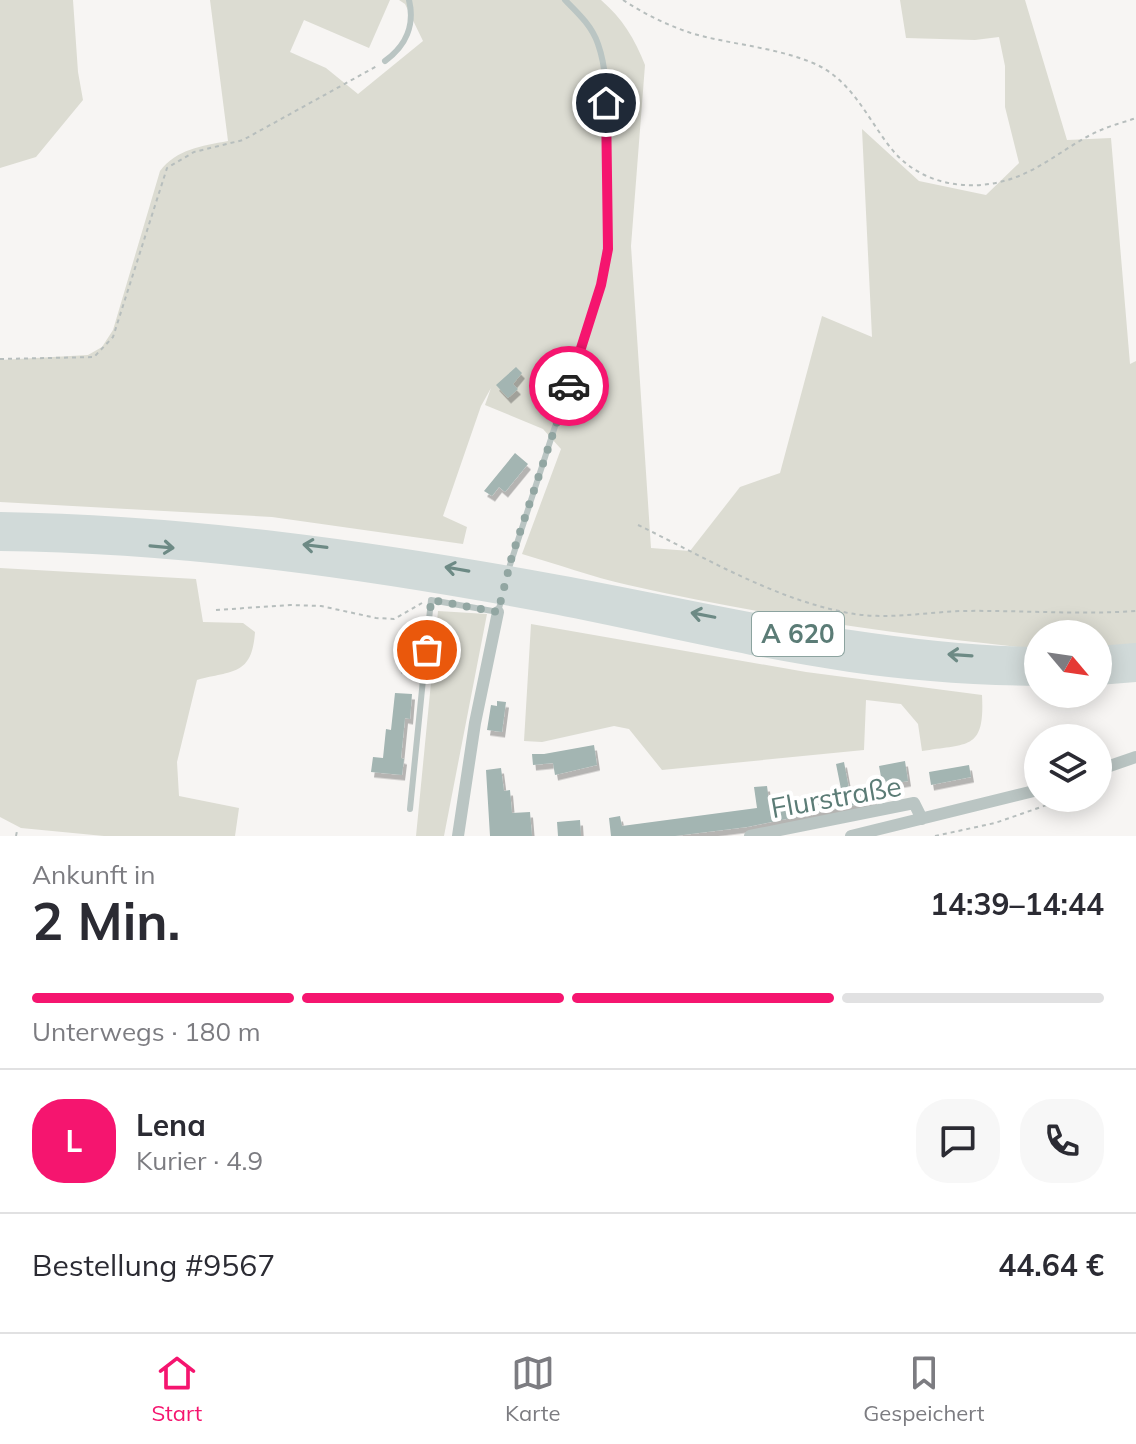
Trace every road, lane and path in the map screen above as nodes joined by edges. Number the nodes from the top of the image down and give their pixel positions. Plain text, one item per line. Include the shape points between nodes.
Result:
1 (409, 0) edge
2 (565, 0) edge
3 (623, 0) edge
4 (385, 61) joint
5 (1136, 118) edge
6 (0, 359) edge
7 (0, 523) edge
8 (638, 525) dead end
9 (0, 540) edge
10 (391, 566) junction
11 (560, 595) junction
12 (431, 600) junction
13 (216, 610) dead end
14 (1136, 611) edge
15 (498, 612) junction
16 (1136, 654) edge
17 (1112, 656) edge
18 (1024, 657) edge
19 (1136, 671) edge
20 (1112, 673) edge
21 (1024, 675) edge
22 (1136, 757) edge
23 (1112, 765) edge
24 (1024, 794) edge
25 (410, 809) dead end
26 (1027, 812) edge
27 (922, 819) junction
28 (17, 831) dead end
29 (16, 836) edge
30 (458, 836) edge
31 (750, 836) edge
32 (851, 836) edge
33 (935, 836) edge

1 - 4 lane via 408,35
2 - 15 lane via 584,19 603,58 608,249
3 - 5 path via 697,35 761,47 835,75 904,163 937,182 977,185 1024,174 1103,129
4 - 6 path via 243,140 194,152 167,168 113,337 94,357
10 -> 7 highway, A 620 via 255,538
8 - 14 path via 775,590 861,616
9 -> 10 highway, A 620 via 108,542
10 - 11 highway, A 620
18 -> 11 highway, A 620 via 848,643
11 - 21 highway, A 620 via 850,661
12 - 13 path via 394,619 321,606
12 - 15 lane
12 - 25 lane
15 - 30 street
16 - 17 highway
19 - 20 highway
22 - 23 street
24 - 27 street
26 - 33 path
27 - 31 street, Flurstraße via 914,803
27 - 32 street
28 - 29 path

